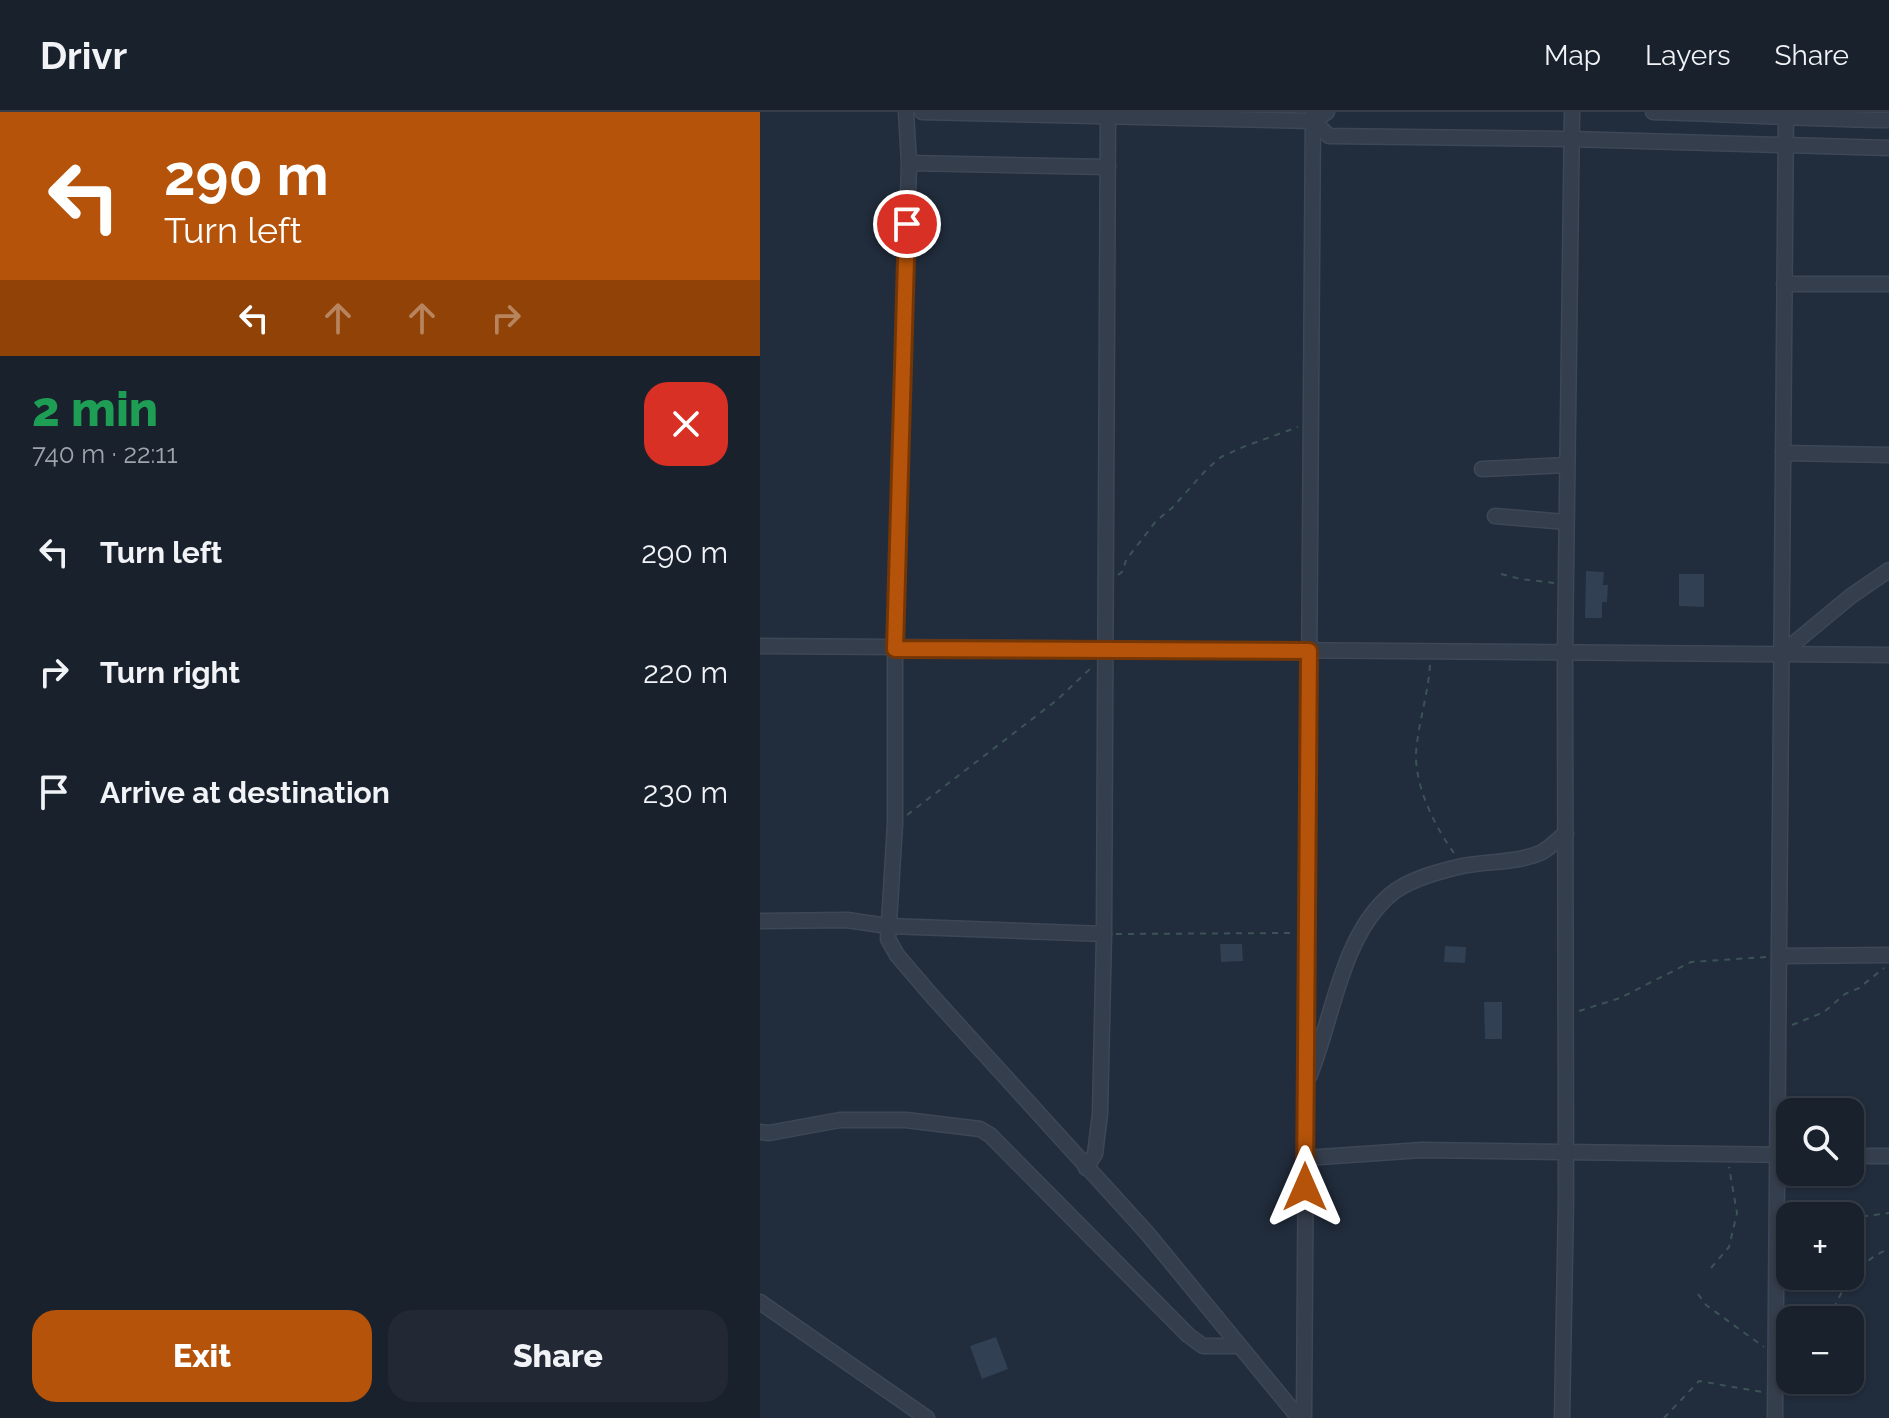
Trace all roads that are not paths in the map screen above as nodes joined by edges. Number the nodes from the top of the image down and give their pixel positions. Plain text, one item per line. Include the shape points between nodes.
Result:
1 (906, 112) edge
2 (922, 112) edge
3 (1327, 112) edge
4 (1572, 112) edge
5 (1653, 112) edge
6 (1108, 114) edge
7 (1313, 116) edge
8 (1786, 116) edge
9 (1889, 120) edge
10 (1571, 139) junction
11 (1786, 146) junction
12 (1889, 148) edge
13 (909, 163) junction
14 (1108, 167) junction
15 (1784, 284) junction
16 (1889, 284) edge
17 (1783, 453) junction
18 (1889, 455) edge
19 (1567, 465) junction
20 (1482, 469) dead end
21 (1495, 516) dead end
22 (1566, 522) junction
23 (1889, 570) edge
24 (760, 646) edge
25 (895, 649) junction
26 (1309, 651) junction
27 (1105, 652) junction
28 (1565, 653) junction
29 (1781, 654) junction
30 (1889, 655) edge
31 (1566, 833) junction
32 (760, 921) edge
33 (888, 926) junction
34 (1104, 934) junction
35 (1889, 955) edge
36 (1779, 956) junction
37 (1306, 1083) junction
38 (1781, 1098) edge
39 (760, 1132) edge
40 (1566, 1152) junction
41 (1776, 1155) edge
42 (1864, 1156) edge
43 (1889, 1156) edge
44 (1305, 1158) junction
45 (1086, 1168) junction
46 (1782, 1186) edge
47 (760, 1302) edge
48 (1239, 1346) junction
49 (927, 1418) edge
50 (1302, 1418) edge
51 (1562, 1418) edge
52 (1775, 1418) edge

1 - 13 street
2 - 6 street
3 - 7 street
4 - 10 street
5 - 8 street
6 - 7 street
6 - 14 street
7 - 10 street via 1329,136
7 - 26 street
8 - 9 street
8 - 11 street
10 - 11 street
10 - 19 street
11 - 12 street
11 - 15 street
13 - 14 street
13 - 25 street
14 - 27 street
15 - 16 street
15 - 17 street
17 - 18 street
17 - 29 street
19 - 20 street
19 - 22 street
21 - 22 street
22 - 28 street
23 - 29 street
24 - 25 street
25 - 27 street
25 - 33 street via 895,824
26 - 27 street
26 - 28 street
26 - 37 street
27 - 34 street
28 - 29 street
28 - 31 street
29 - 30 street
29 - 36 street
31 - 37 street via 1532,855 1463,866 1391,894 1348,958
31 - 40 street
32 - 33 street via 847,920
33 - 34 street
33 - 45 street via 897,955
34 - 45 street via 1100,1114 1095,1154
35 - 36 street
36 - 38 street
37 - 44 street
39 - 48 street via 840,1120 906,1120 980,1129 1188,1335 1203,1346
40 - 41 street
40 - 44 street via 1422,1150
40 - 51 street
42 - 43 street
44 - 50 street
45 - 48 street
46 - 52 street
47 - 49 street
48 - 50 street

